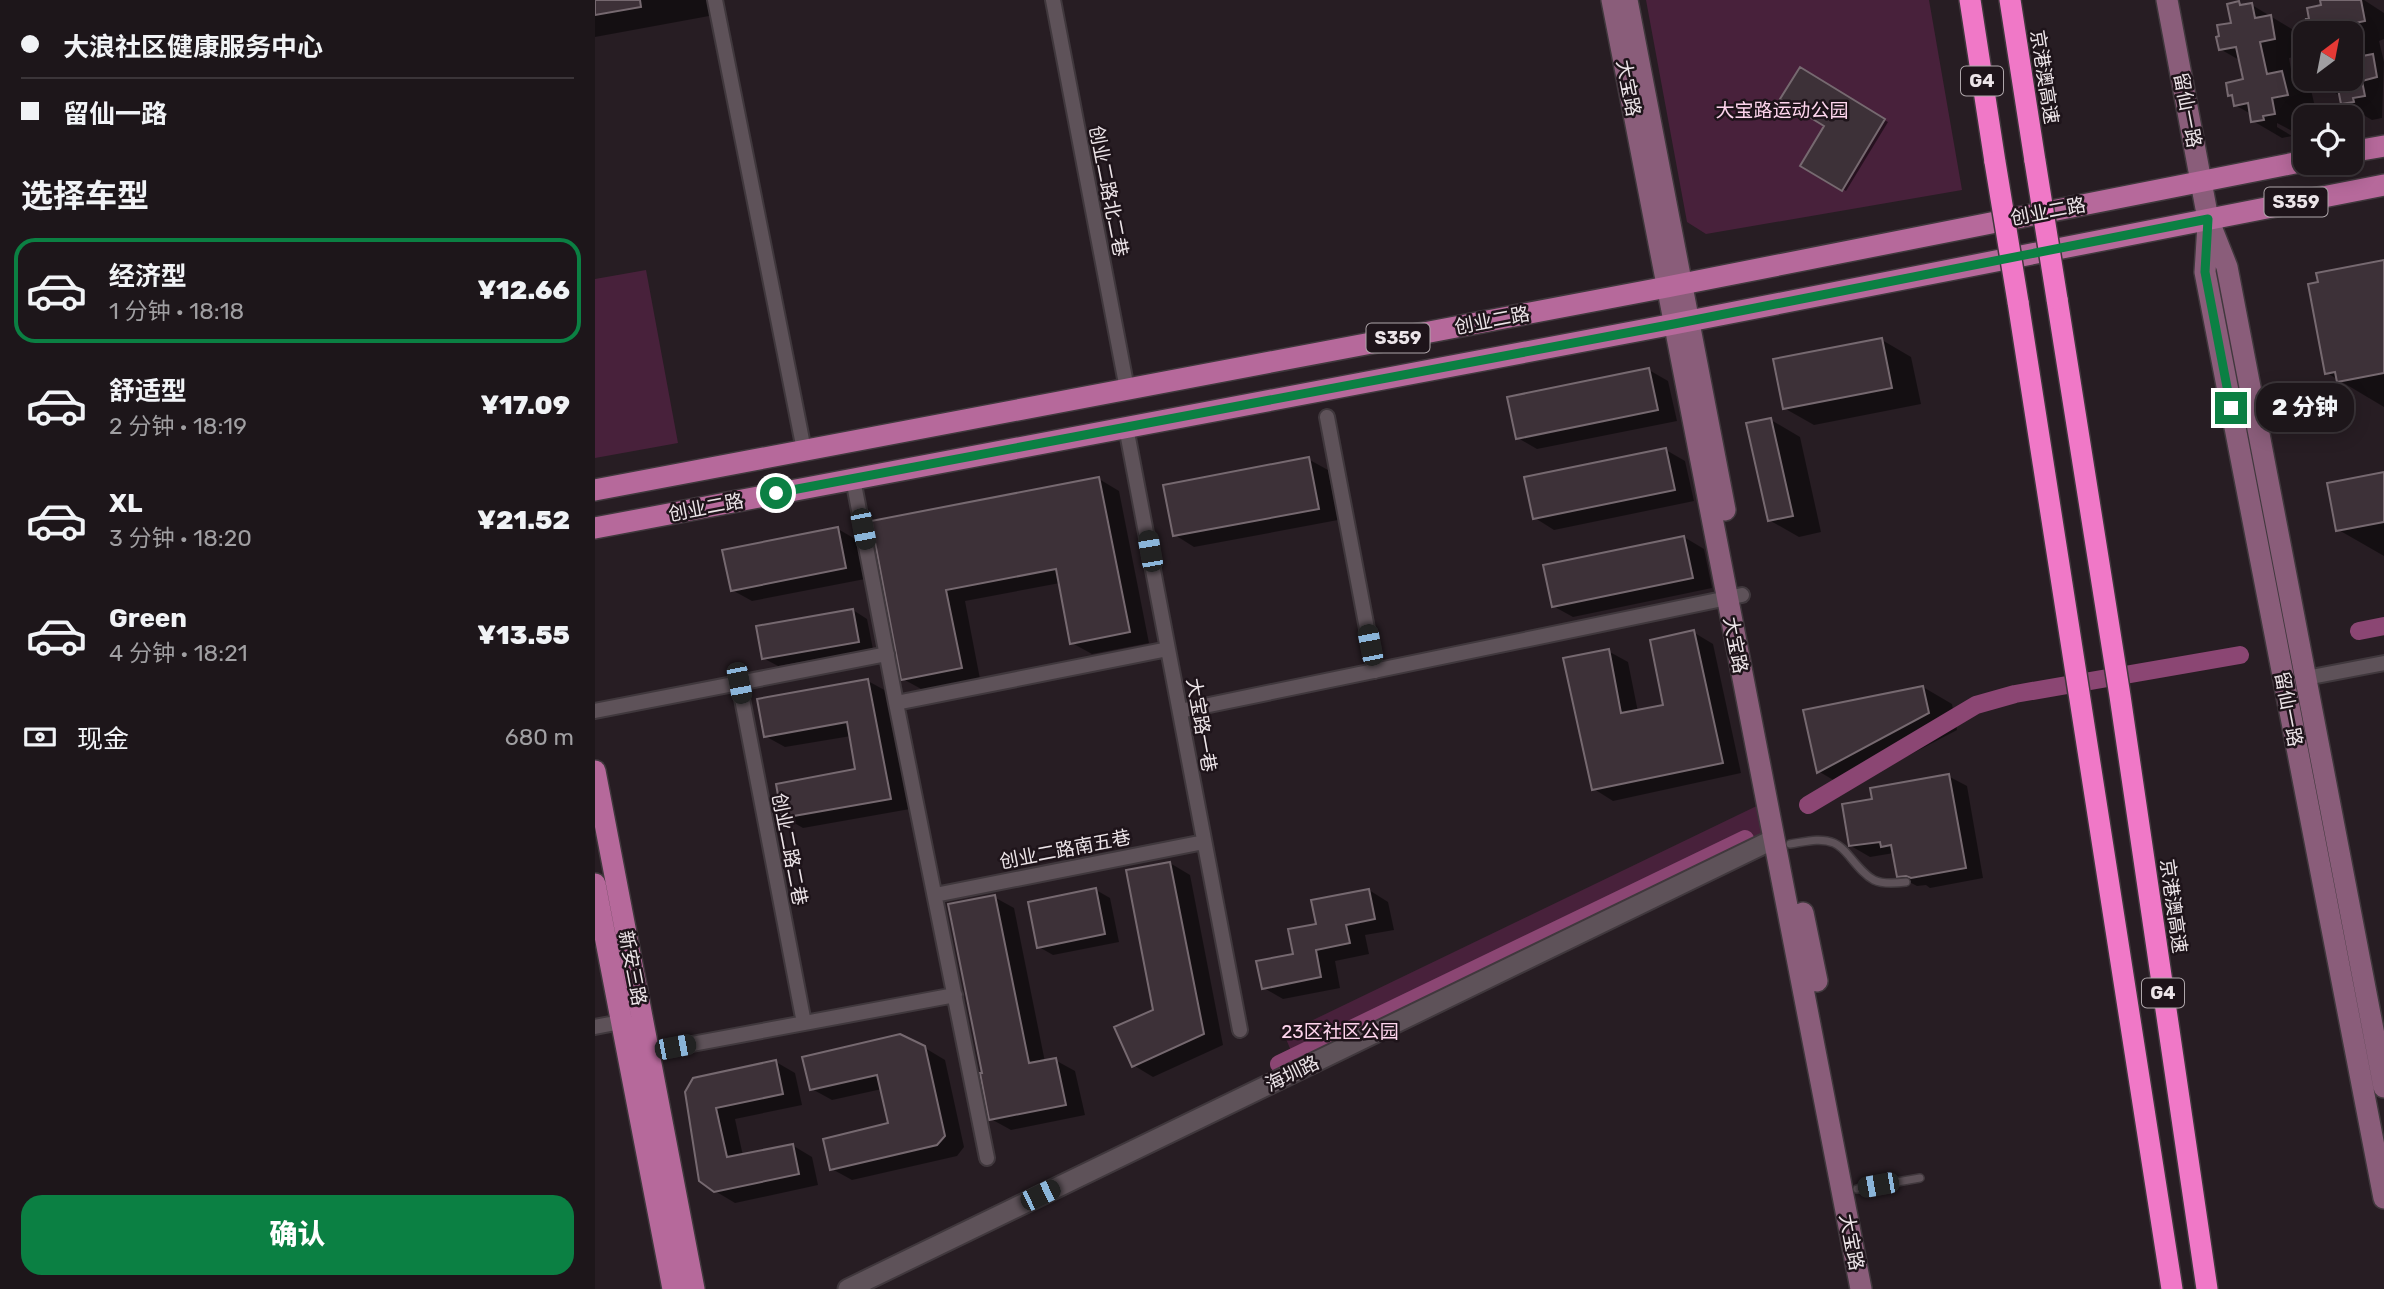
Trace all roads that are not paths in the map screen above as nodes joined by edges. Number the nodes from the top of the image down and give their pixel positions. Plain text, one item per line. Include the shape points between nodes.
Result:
1 (715, 0) edge
2 (1053, 0) edge
3 (1612, 0) edge
4 (1627, 0) edge
5 (1970, 0) edge
6 (2010, 0) edge
7 (2167, 0) edge
8 (2384, 146) edge
9 (2363, 150) edge
10 (2293, 163) edge
11 (2201, 181) junction
12 (2384, 185) edge
13 (2208, 219) junction
14 (1674, 285) junction
15 (1681, 323) junction
16 (1127, 389) junction
17 (1327, 417) dead end
18 (1126, 427) junction
19 (804, 450) junction
20 (853, 479) junction
21 (599, 488) edge
22 (619, 523) junction
23 (595, 527) edge
24 (595, 538) edge
25 (1734, 596) junction
26 (1168, 649) junction
27 (887, 654) junction
28 (2384, 663) edge
29 (1375, 671) junction
30 (2306, 678) junction
31 (739, 683) junction
32 (896, 703) junction
33 (595, 711) edge
34 (1180, 711) junction
35 (595, 771) edge
36 (1782, 841) junction
37 (1204, 842) junction
38 (1906, 882) dead end
39 (595, 884) edge
40 (935, 895) junction
41 (955, 995) junction
42 (621, 1022) junction
43 (804, 1023) junction
44 (595, 1027) edge
45 (1240, 1030) dead end
46 (649, 1052) junction
47 (2384, 1087) edge
48 (987, 1157) dead end
49 (1920, 1178) dead end
50 (1857, 1189) junction
51 (2384, 1198) edge
52 (673, 1289) edge
53 (694, 1289) edge
54 (848, 1289) edge
55 (1861, 1289) edge
56 (1876, 1289) edge
57 (2172, 1289) edge
58 (2207, 1289) edge

1 - 19 street
2 - 16 street, 创业二路北二巷
3 - 14 main road, 大宝路
4 - 14 main road, 大宝路
5 - 57 highway, G4, bridge
6 - 58 highway, 京港澳高速 / G4, bridge via 2120,696
7 - 11 main road, 留仙一路
8 - 9 main road
10 - 11 main road, 创业二路 / S359
11 - 13 main road, 留仙一路
11 - 14 main road, 创业二路 / S359
12 - 13 main road, 创业二路 / S359
13 - 15 main road, 创业二路 / S359
13 - 30 main road, 留仙一路 via 2228,267
13 - 51 main road, 留仙一路 via 2205,272
14 - 15 main road, 大宝路
14 - 16 main road, 创业二路 / S359
15 - 18 main road, 创业二路 / S359
15 - 25 main road, 大宝路
16 - 19 main road, 创业二路 / S359
17 - 29 street
18 - 20 main road, 创业二路 / S359
18 - 26 street, 大宝路一巷
19 - 21 main road, 创业二路 / S359
20 - 22 main road, 创业二路 / S359
20 - 27 street
22 - 23 main road, 创业二路 / S359
22 - 24 main road
25 - 29 street
25 - 36 main road, 大宝路
26 - 32 street
26 - 34 street, 大宝路一巷
27 - 31 street
27 - 32 street
28 - 30 street
29 - 34 street
30 - 47 main road, 留仙一路
31 - 33 street
31 - 43 street, 创业二路二巷
32 - 40 street
34 - 37 street, 大宝路一巷
35 - 46 main road, 新安三路
36 - 38 lane via 1833,842 1867,878 1886,885
36 - 50 main road, 大宝路
36 - 54 street, 海圳路
36 - 55 main road, 大宝路
37 - 40 street, 创业二路南五巷
37 - 45 street, 大宝路一巷
39 - 42 main road, 新安三路
40 - 41 street
41 - 43 street
41 - 48 street
42 - 44 street
42 - 52 main road, 新安三路
43 - 46 street
46 - 53 main road, 新安三路
49 - 50 lane
50 - 56 main road, 大宝路

